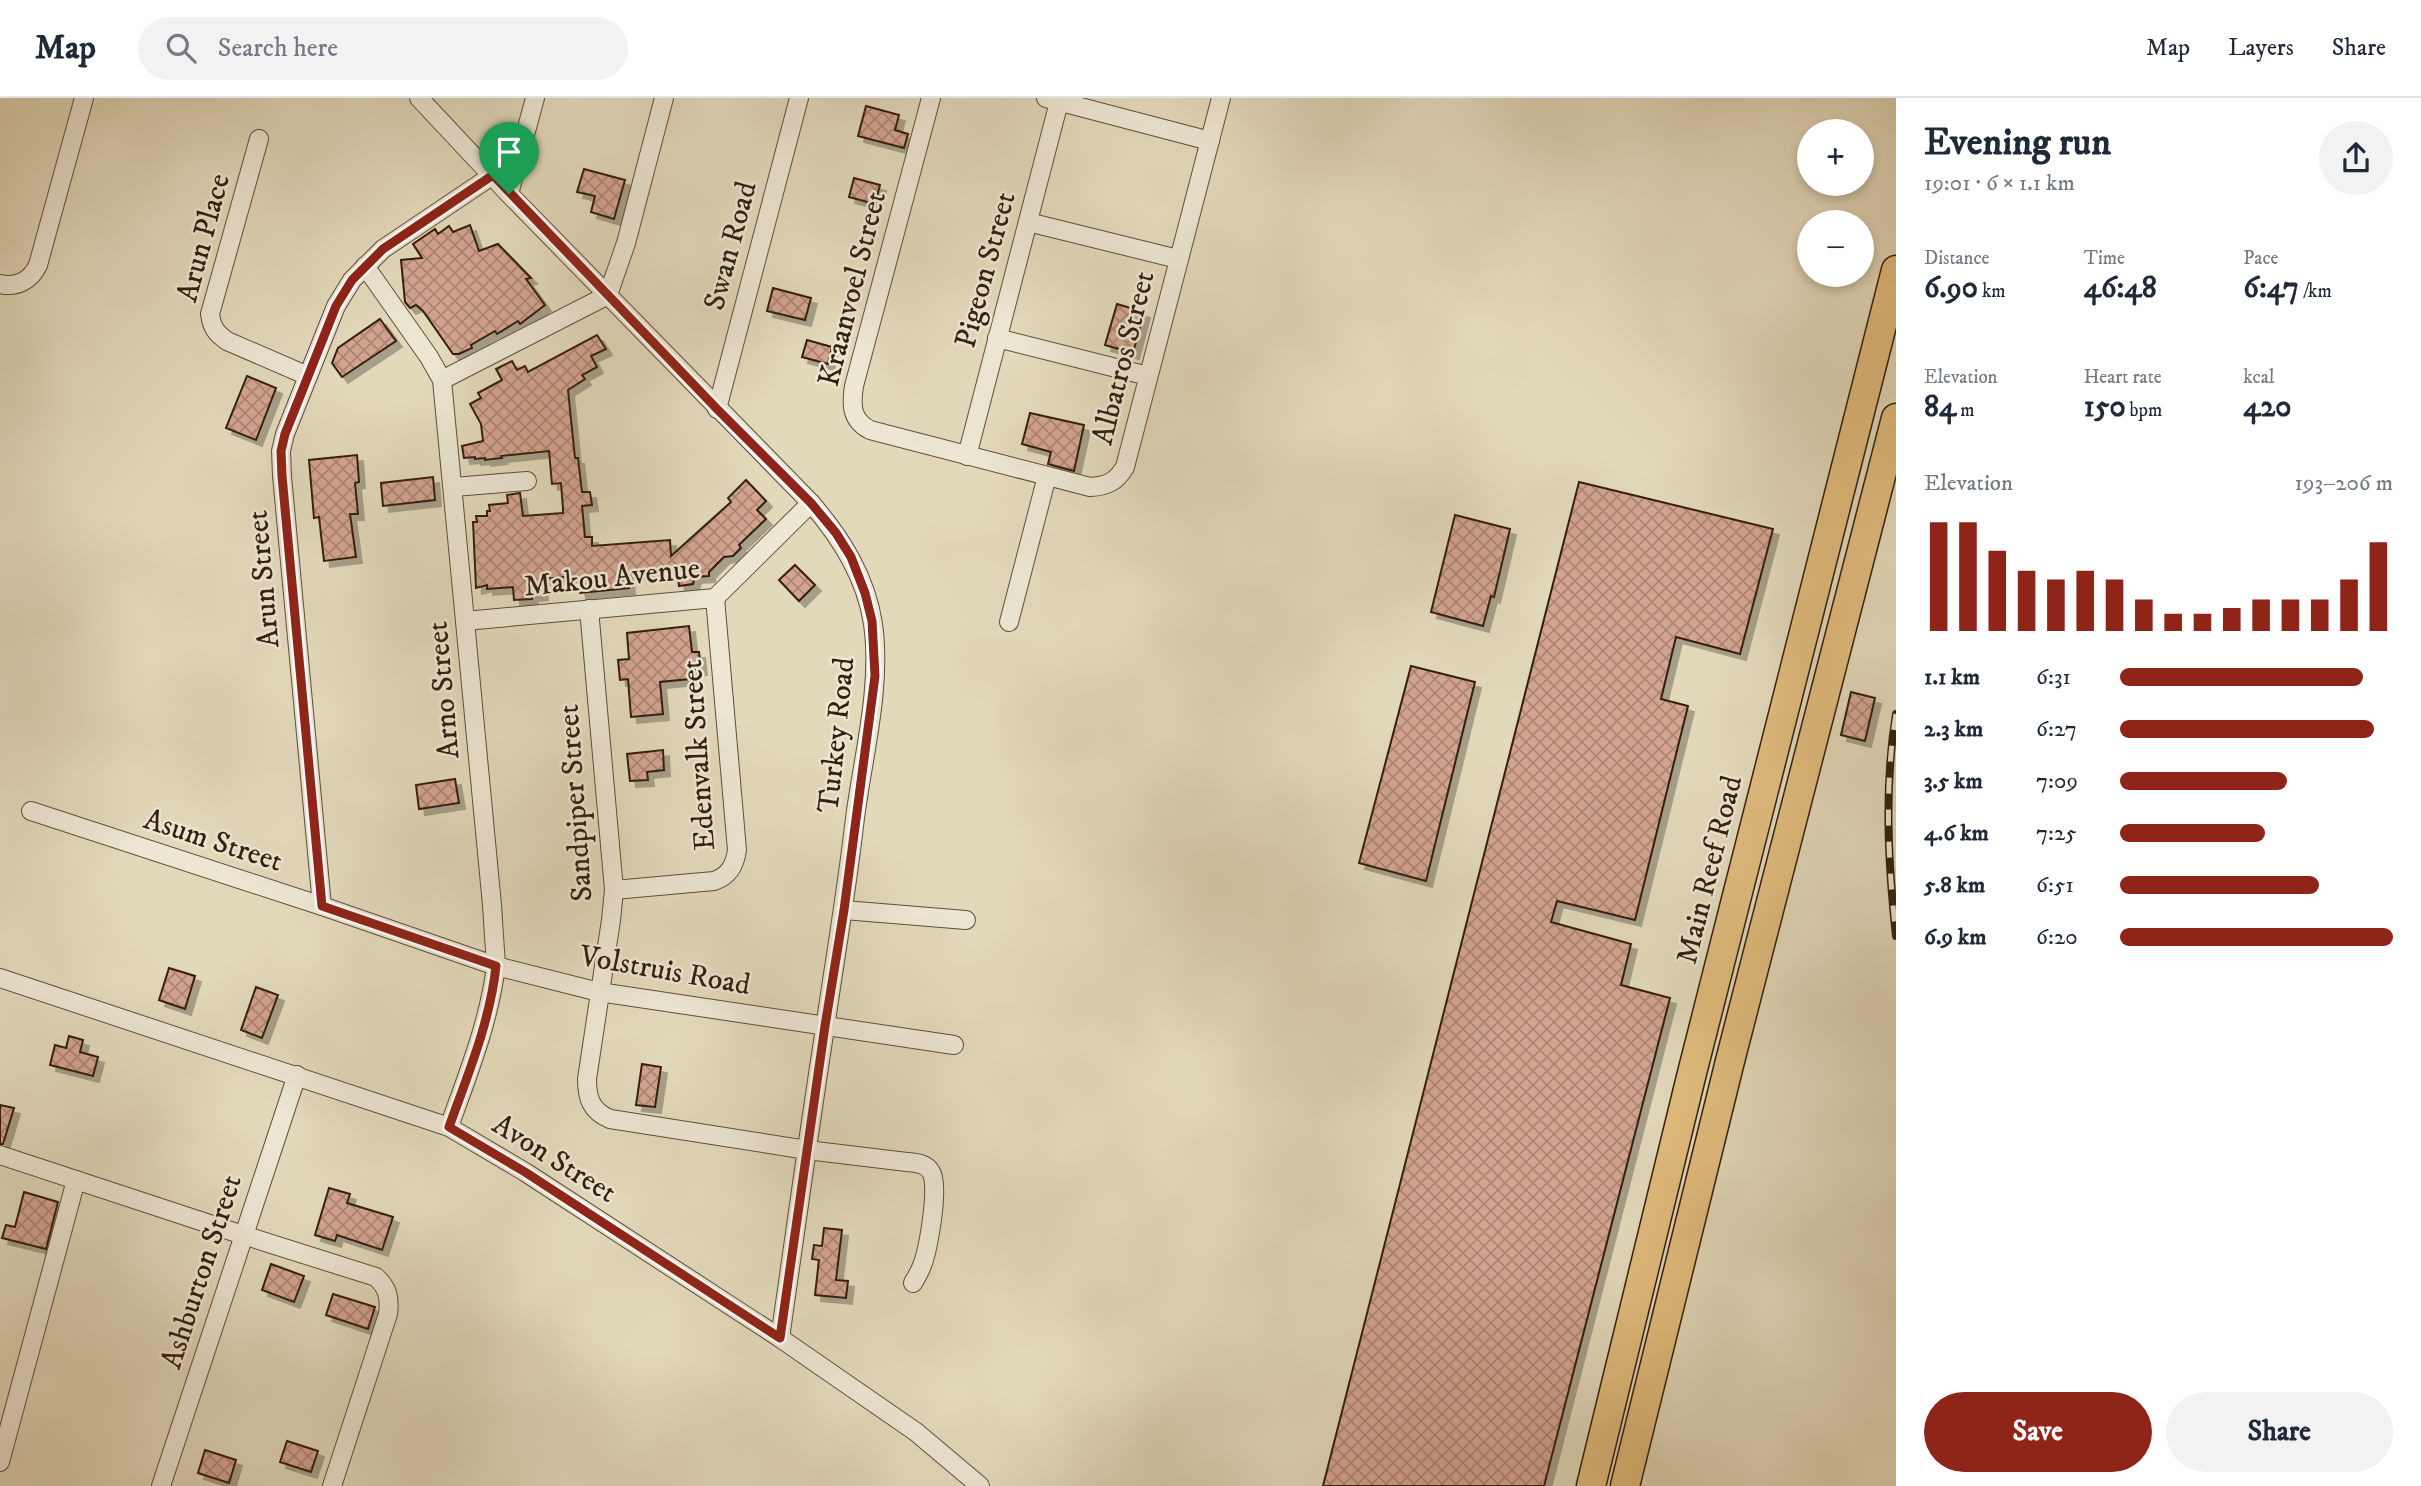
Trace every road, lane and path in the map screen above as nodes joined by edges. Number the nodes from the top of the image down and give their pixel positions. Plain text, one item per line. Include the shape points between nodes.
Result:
1 (84, 98) edge
2 (419, 98) edge
3 (535, 98) edge
4 (664, 98) edge
5 (799, 98) edge
6 (931, 98) edge
7 (1221, 98) edge
8 (1055, 99) edge
9 (259, 139) dead end
10 (1210, 141) junction
11 (493, 175) junction
12 (509, 194) junction
13 (1028, 222) junction
14 (1178, 259) junction
15 (365, 266) junction
16 (1896, 270) edge
17 (0, 284) edge
18 (608, 295) junction
19 (997, 338) junction
20 (308, 376) junction
21 (1148, 376) junction
22 (442, 380) junction
23 (717, 409) junction
24 (1858, 418) junction
25 (1895, 422) edge
26 (967, 456) junction
27 (1047, 476) junction
28 (527, 481) dead end
29 (453, 487) junction
30 (811, 503) junction
31 (715, 598) junction
32 (589, 609) junction
33 (466, 621) junction
34 (1009, 622) dead end
35 (32, 811) dead end
36 (614, 890) junction
37 (322, 906) junction
38 (844, 910) junction
39 (966, 920) dead end
40 (496, 966) junction
41 (0, 978) edge
42 (599, 992) junction
43 (825, 1026) junction
44 (954, 1045) dead end
45 (297, 1075) junction
46 (449, 1127) junction
47 (807, 1150) junction
48 (0, 1155) edge
49 (76, 1180) junction
50 (1664, 1188) junction
51 (1696, 1198) junction
52 (243, 1235) junction
53 (914, 1283) dead end
54 (780, 1338) junction
55 (0, 1462) edge
56 (161, 1486) edge
57 (332, 1486) edge
58 (980, 1486) edge
59 (1591, 1486) edge
60 (1625, 1486) edge

1 - 17 street via 38,265 15,285
2 - 11 street, Turkey Road
3 - 12 street
4 - 18 street
5 - 23 street, Swan Road
6 - 26 street, Kraanvoel Street via 854,386 852,410 870,430
7 - 10 street, Albatros Street
8 - 10 street
8 - 13 street, Pigeon Street
9 - 20 street, Arun Place via 211,324 227,341
10 - 14 street, Albatros Street
11 - 12 street, Turkey Road
11 - 15 street, Arun Street
12 - 18 street, Turkey Road
13 - 14 street
13 - 19 street, Pigeon Street
14 - 21 street, Albatros Street
15 - 20 street, Arun Street via 336,306
15 - 22 street, Arno Street
16 - 24 main road, Main Reef Road
18 - 22 street
18 - 23 street, Turkey Road
19 - 21 street
19 - 26 street, Pigeon Street
20 - 37 street, Arun Street via 282,443 281,460
21 - 27 street, Albatros Street via 1120,475 1104,486 1090,487
22 - 29 street, Arno Street
23 - 30 street, Turkey Road
24 - 25 main road
24 - 50 main road, Main Reef Road
25 - 51 main road
26 - 27 street, Albatros Street
27 - 34 street
28 - 29 street
29 - 33 street, Arno Street
30 - 31 street, Makou Avenue
30 - 38 street, Turkey Road via 851,557 865,593 875,646
31 - 32 street, Makou Avenue
31 - 36 street, Edenvalk Street via 736,859 728,873 714,881
32 - 33 street, Makou Avenue
32 - 36 street, Sandpiper Street
33 - 40 street, Arno Street
35 - 37 street, Asum Street
36 - 42 street, Sandpiper Street
37 - 40 street, Asum Street
38 - 39 street
38 - 43 street, Turkey Road
40 - 42 street, Volstruis Road
40 - 46 street, Arno Street via 479,1045
41 - 45 street, Avon Street
42 - 43 street, Volstruis Road
42 - 47 street, Sandpiper Street via 587,1079 588,1099 600,1115
43 - 44 street, Volstruis Road
43 - 47 street, Turkey Road
45 - 46 street, Avon Street
45 - 52 street, Ashburton Street
46 - 54 street, Avon Street
47 - 53 street, Sandpiper Street via 921,1164 932,1173 926,1249
47 - 54 street, Turkey Road
48 - 49 street
49 - 52 street
49 - 55 street
50 - 51 main road
50 - 59 main road, Main Reef Road
51 - 60 main road
52 - 56 street, Ashburton Street
52 - 57 street via 370,1274 389,1296 388,1314
54 - 58 street, Avon Street via 916,1432

